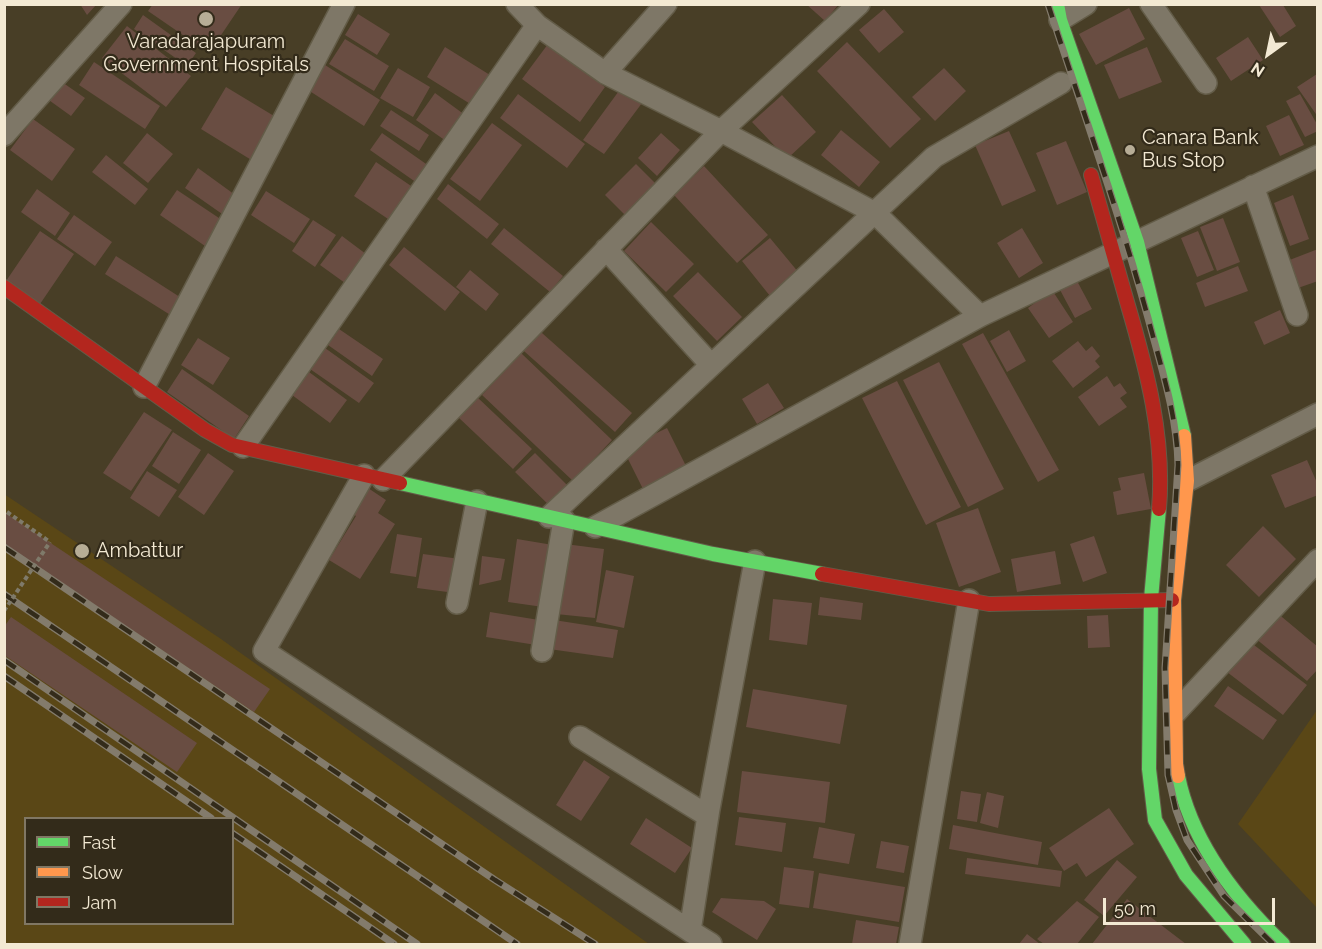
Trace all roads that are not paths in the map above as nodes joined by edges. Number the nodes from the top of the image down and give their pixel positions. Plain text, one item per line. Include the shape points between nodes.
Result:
1 (121, 4) edge
2 (344, 4) edge
3 (517, 4) edge
4 (666, 4) edge
5 (859, 4) edge
6 (1086, 4) edge
7 (1152, 4) edge
8 (1058, 12) edge
9 (537, 25) junction
10 (605, 73) junction
11 (1061, 83) dead end
12 (1206, 83) dead end
13 (721, 131) junction
14 (4, 135) edge
15 (1317, 156) edge
16 (1085, 158) dead end
17 (1253, 186) junction
18 (875, 213) junction
19 (1137, 242) junction
20 (606, 249) junction
21 (1113, 253) junction
22 (4, 287) edge
23 (1297, 315) dead end
24 (980, 316) junction
25 (711, 365) junction
26 (144, 387) junction
27 (1317, 414) edge
28 (243, 447) junction
29 (373, 478) junction
30 (1187, 481) junction
31 (477, 501) junction
32 (556, 518) junction
33 (595, 527) junction
34 (1317, 560) edge
35 (755, 561) junction
36 (1151, 598) junction
37 (969, 600) junction
38 (1174, 600) junction
39 (458, 603) dead end
40 (542, 651) dead end
41 (1176, 712) junction
42 (580, 737) dead end
43 (708, 816) junction
44 (690, 931) junction
45 (711, 945) edge
46 (910, 945) edge
47 (1244, 945) edge
48 (1283, 945) edge

1 - 14 street
2 - 26 street
3 - 9 street
4 - 10 street
5 - 13 street
6 - 8 street
7 - 12 street
8 - 19 main road
9 - 10 street
9 - 28 street
10 - 13 street
11 - 18 street via 933,157
13 - 18 street
13 - 20 street
15 - 17 street
16 - 21 main road
17 - 19 street
17 - 23 street
18 - 24 street
18 - 25 street
19 - 21 street
19 - 30 main road via 1184,428
20 - 25 street
20 - 29 street
21 - 24 street
21 - 36 main road via 1143,357 1158,431 1161,483
22 - 26 main road
24 - 33 street
25 - 32 street
26 - 28 main road via 205,430
27 - 30 street
28 - 29 main road
29 - 31 main road
29 - 44 street via 264,651
30 - 38 main road
31 - 32 main road
31 - 39 street
32 - 33 main road
32 - 40 street
33 - 35 main road
34 - 41 street
35 - 37 main road
35 - 43 street
36 - 37 main road via 989,604
36 - 38 main road
36 - 47 main road via 1149,769 1155,820 1186,874
37 - 46 street
38 - 41 main road
41 - 48 main road via 1176,764 1183,799 1208,854
42 - 43 street
43 - 44 street
44 - 45 street

